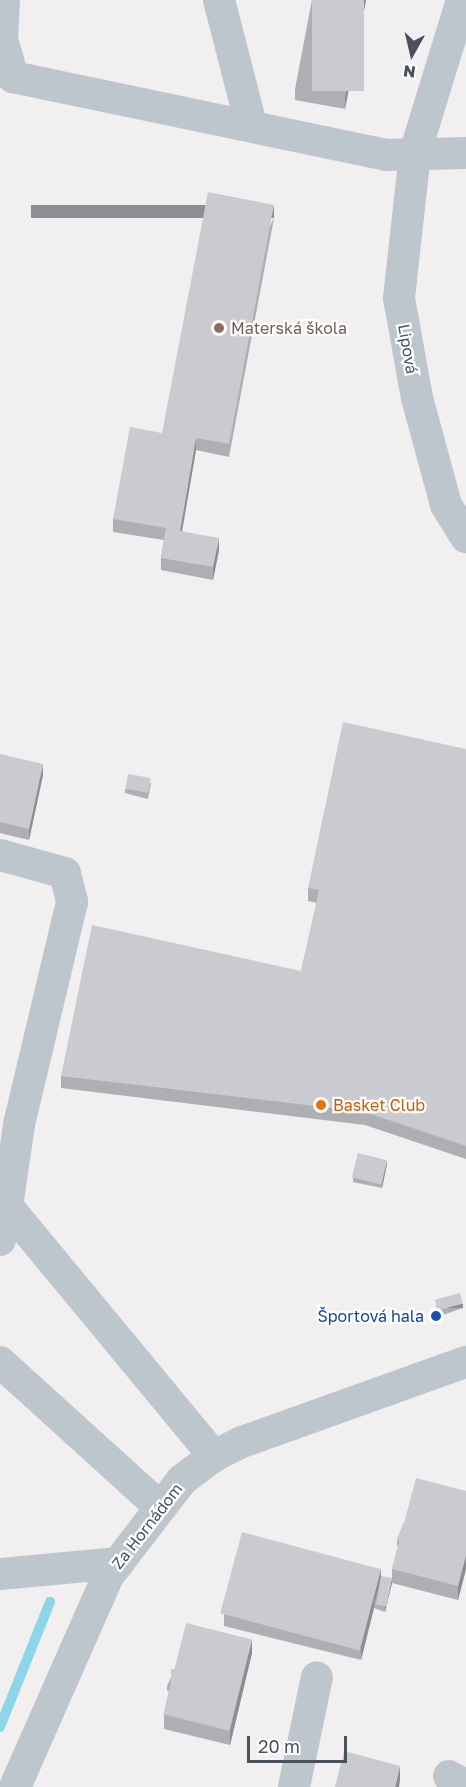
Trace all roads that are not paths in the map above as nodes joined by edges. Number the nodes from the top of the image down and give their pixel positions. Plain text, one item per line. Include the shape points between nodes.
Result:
1 (4, 0) edge
2 (219, 0) edge
3 (462, 0) edge
4 (1, 44) edge
5 (251, 125) junction
6 (415, 153) junction
7 (466, 153) edge
8 (466, 537) edge
9 (0, 855) edge
10 (7, 1206) junction
11 (0, 1240) edge
12 (0, 1362) edge
13 (466, 1362) edge
14 (214, 1456) junction
15 (159, 1506) junction
16 (118, 1563) junction
17 (0, 1574) edge
18 (317, 1677) dead end
19 (15, 1787) edge
20 (294, 1787) edge

1 - 4 street
2 - 5 street
3 - 6 street, Lipová
4 - 5 street via 13,76
5 - 6 street via 386,155
6 - 7 street
6 - 8 street, Lipová via 399,298 417,398 446,505
9 - 10 street via 65,873 72,902 19,1125
10 - 11 street
10 - 14 street
12 - 15 street
13 - 14 street, Za Hornádom via 333,1407
14 - 15 street, Za Hornádom via 182,1480
15 - 16 street, Za Hornádom
16 - 17 street
16 - 19 street, Za Hornádom via 108,1576
18 - 20 street

